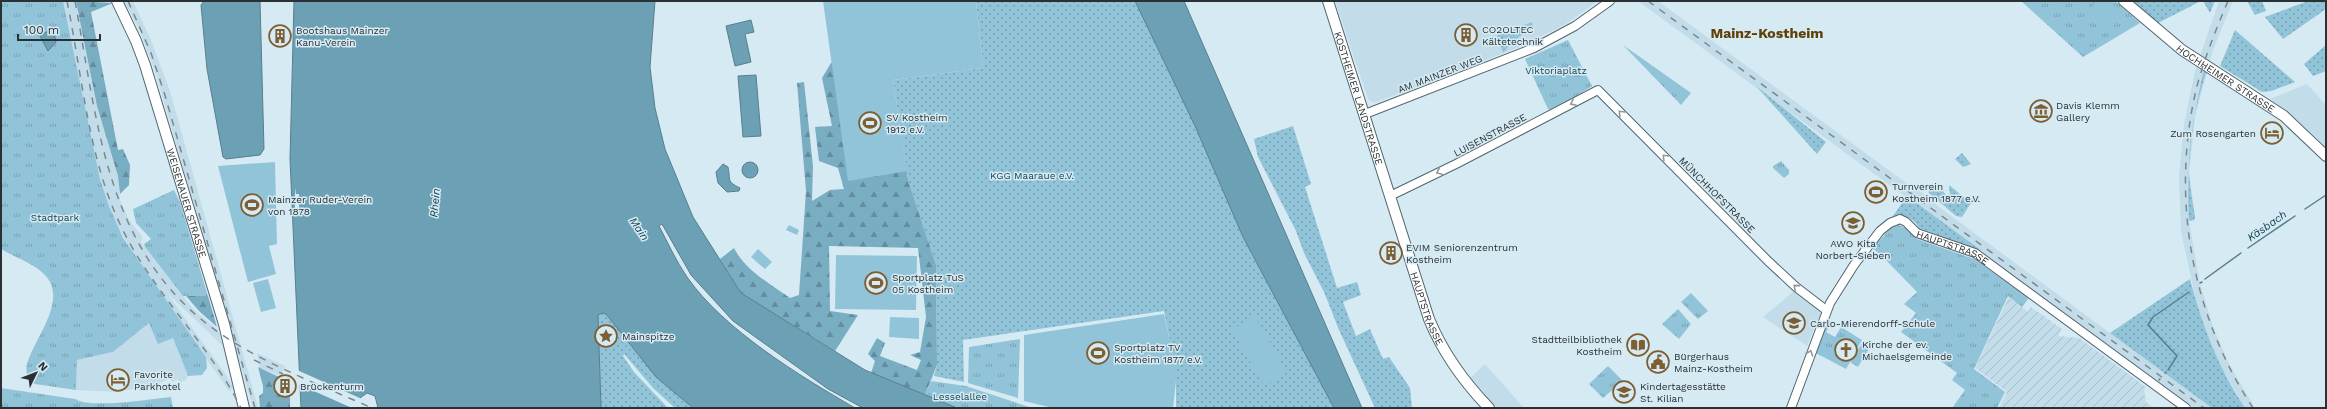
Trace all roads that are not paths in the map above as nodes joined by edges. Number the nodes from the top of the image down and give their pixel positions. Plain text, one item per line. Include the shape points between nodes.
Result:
1 (117, 1) edge
2 (1328, 1) edge
3 (1610, 1) edge
4 (2124, 1) edge
5 (1598, 90) joint
6 (1365, 114) junction
7 (2326, 156) edge
8 (1390, 196) junction
9 (1826, 310) junction
10 (244, 408) edge
11 (1488, 408) edge
12 (1791, 408) edge
13 (2186, 408) edge

1 - 10 main road, WEISENAUER STRASSE via 147,72 224,324
2 - 6 main road, KOSTHEIMER LANDSTRASSE
3 - 6 street, AM MAINZER WEG via 1570,29 1523,52
4 - 7 main road, HOCHHEIMER STRASSE via 2182,50 2284,116
5 -> 8 street, LUISENSTRASSE
9 -> 5 street, MÜNCHHOFSTRASSE via 1768,261
6 - 8 main road, KOSTHEIMER LANDSTRASSE
8 - 11 main road, HAUPTSTRASSE via 1433,330 1464,380
12 -> 9 street, HAUPTSTRASSE
9 - 13 street, HAUPTSTRASSE via 1854,265 1880,232 1890,223 1904,220 1917,233 1975,254

